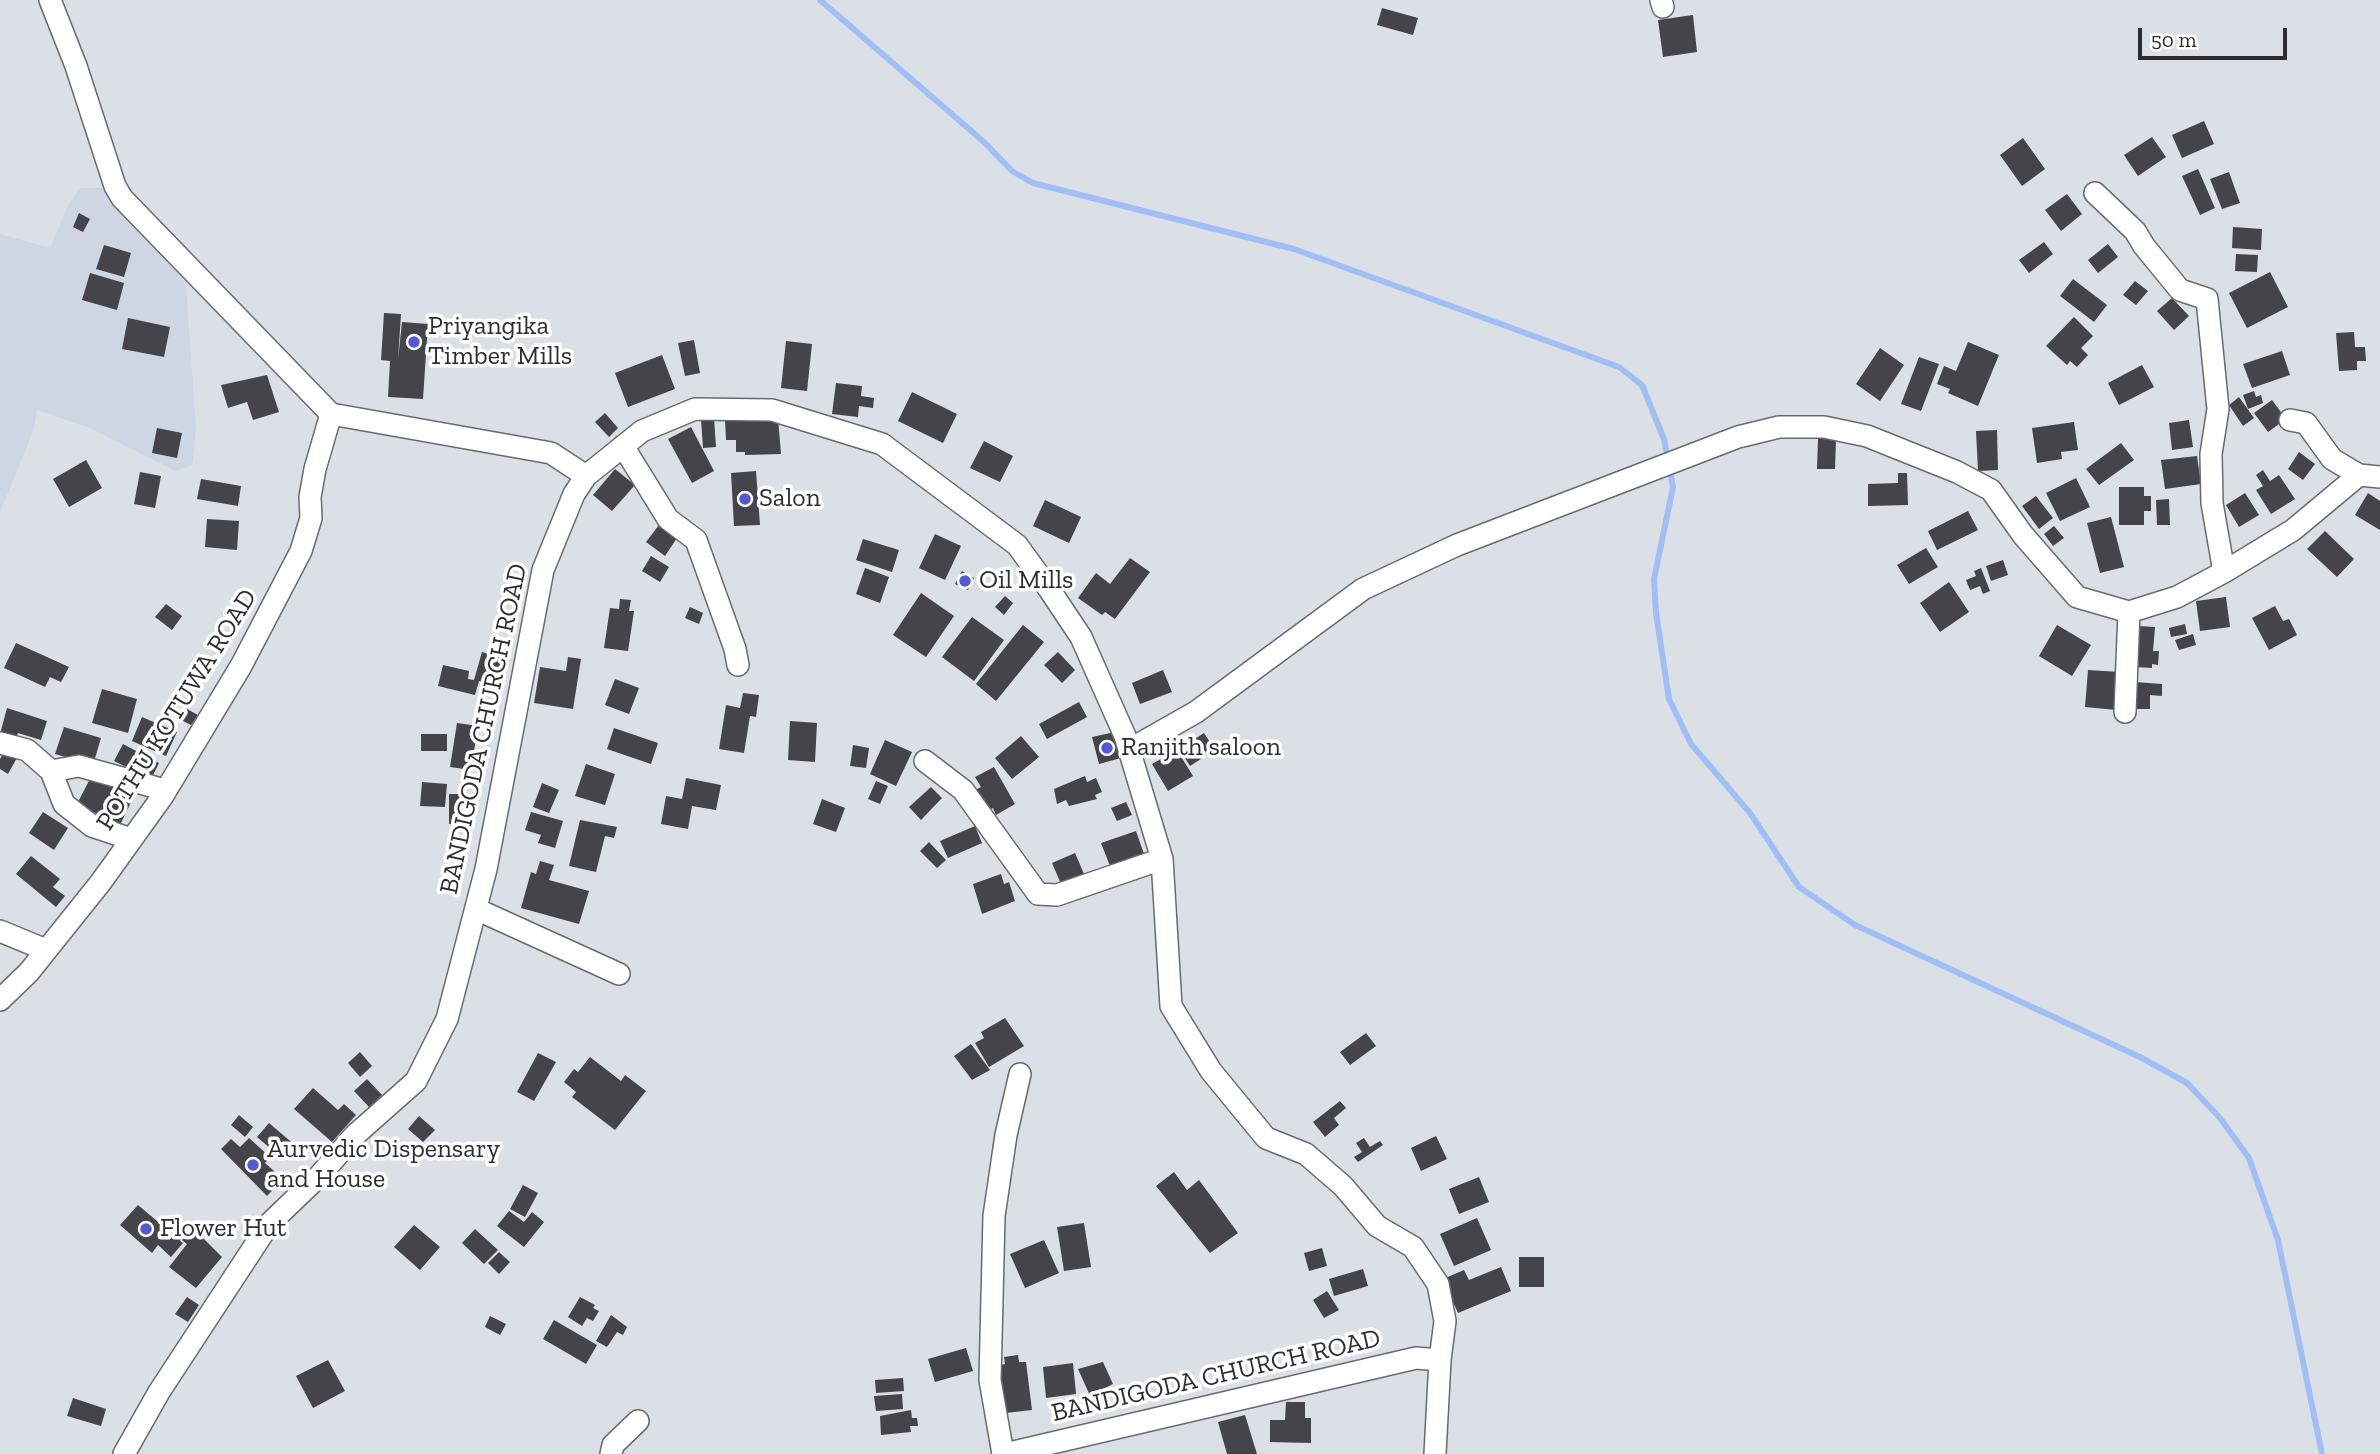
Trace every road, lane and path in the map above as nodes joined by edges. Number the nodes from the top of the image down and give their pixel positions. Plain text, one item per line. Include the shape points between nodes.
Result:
1 (50, 0) edge
2 (2095, 192) dead end
3 (331, 414) junction
4 (2290, 420) dead end
5 (623, 446) junction
6 (586, 475) junction
7 (2369, 476) edge
8 (2224, 572) junction
9 (2129, 612) junction
10 (738, 665) dead end
11 (2125, 712) dead end
12 (0, 743) edge
13 (1129, 750) junction
14 (925, 761) dead end
15 (51, 771) junction
16 (165, 790) junction
17 (131, 839) junction
18 (1162, 859) junction
19 (476, 909) junction
20 (0, 931) edge
21 (46, 950) junction
22 (619, 974) dead end
23 (0, 1000) edge
24 (1020, 1074) dead end
25 (1440, 1360) junction
26 (638, 1421) dead end
27 (124, 1454) edge
28 (611, 1454) edge
29 (1004, 1454) edge
30 (1435, 1454) edge

1 - 3 street via 122,198
2 - 8 street via 2135,230 2180,290 2207,299 2218,410 2211,454 2212,503
3 - 6 street via 551,453
3 - 16 street, POTHU KOTUWA ROAD via 315,469 311,518 301,551 241,666
4 - 7 street via 2306,423 2332,459
5 - 6 street
5 - 10 street via 668,519 696,540
5 - 13 street via 642,431 695,410 772,410 881,444 1017,545 1081,637
6 - 19 street, BANDIGODA CHURCH ROAD via 573,494 543,570
7 - 8 street
8 - 9 street via 2177,597
9 - 11 street
9 - 13 street via 2077,597 1991,490 1867,436 1824,427 1779,427 1738,437 1457,545 1363,589 1196,712
12 - 15 street via 27,750
13 - 18 street
14 - 18 street via 963,790 1038,894 1057,895
15 - 16 street via 79,766
15 - 17 street via 64,804 92,826
16 - 17 street, POTHU KOTUWA ROAD
17 - 21 street, POTHU KOTUWA ROAD
18 - 25 street via 1171,1006 1211,1072 1266,1138 1306,1154 1343,1186 1377,1226 1413,1247 1438,1284 1445,1321
19 - 22 street
19 - 27 street, BANDIGODA CHURCH ROAD via 447,1019 415,1081 355,1135 270,1224 159,1392
20 - 21 street
21 - 23 street, POTHU KOTUWA ROAD
24 - 29 street via 994,1216 990,1380
25 - 29 street, BANDIGODA CHURCH ROAD via 1416,1358
25 - 30 street
26 - 28 street via 613,1445

